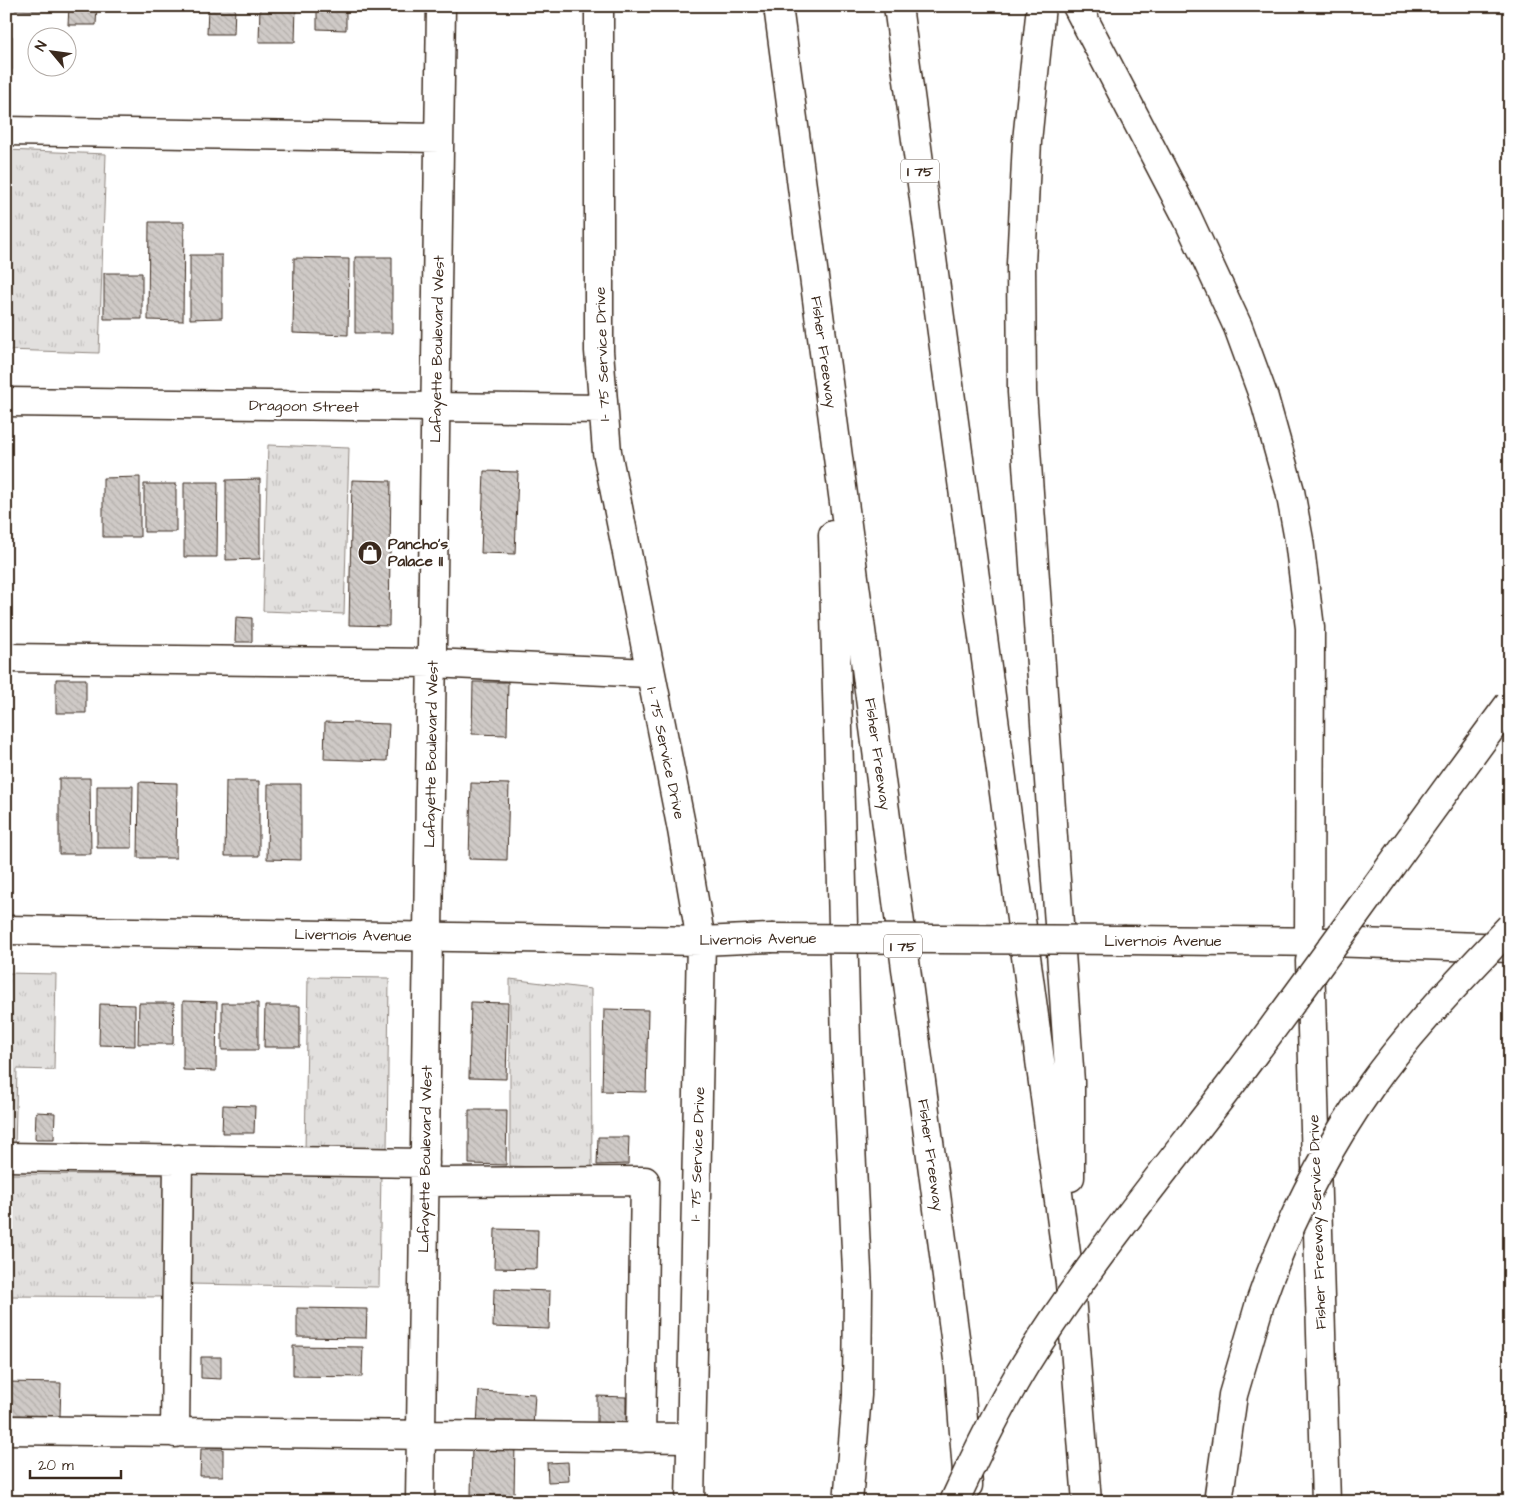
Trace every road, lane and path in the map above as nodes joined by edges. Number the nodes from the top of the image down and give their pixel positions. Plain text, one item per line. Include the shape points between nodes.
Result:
1 (441, 6) edge
2 (599, 6) edge
3 (778, 6) edge
4 (898, 6) edge
5 (1041, 6) edge
6 (1076, 6) edge
7 (6, 131) edge
8 (439, 138) junction
9 (830, 391) junction
10 (6, 402) edge
11 (436, 407) junction
12 (603, 409) junction
13 (6, 658) edge
14 (432, 664) junction
15 (649, 673) junction
16 (1510, 703) edge
17 (1510, 927) edge
18 (6, 930) edge
19 (428, 936) junction
20 (701, 941) junction
21 (1310, 942) junction
22 (1510, 948) edge
23 (6, 1157) edge
24 (178, 1159) junction
25 (425, 1173) junction
26 (1070, 1283) junction
27 (6, 1430) edge
28 (175, 1433) junction
29 (421, 1437) junction
30 (640, 1438) junction
31 (689, 1438) junction
32 (420, 1502) edge
33 (690, 1502) edge
34 (848, 1502) edge
35 (954, 1502) edge
36 (969, 1502) edge
37 (1087, 1502) edge
38 (1218, 1502) edge
39 (1326, 1502) edge

1 - 8 main road, Lafayette Boulevard West
2 - 12 main road, I- 75 Service Drive via 599,351
3 - 9 main road, Fisher Freeway / I 75
4 - 26 main road, I 75
5 - 26 main road via 1027,141 1021,264 1022,392 1070,1082
6 - 21 main road, Fisher Freeway Service Drive via 1187,217 1238,327 1264,398 1290,490 1310,628
7 - 8 main road
8 - 11 main road, Lafayette Boulevard West
9 - 34 main road via 846,1042 858,1291 857,1395
9 - 36 main road, Fisher Freeway / I 75 via 958,1367
10 - 11 main road, Dragoon Street
11 - 12 main road, Dragoon Street
11 - 14 main road, Lafayette Boulevard West
12 - 15 main road, I- 75 Service Drive via 613,491
13 - 14 main road
14 - 15 main road
14 - 19 main road, Lafayette Boulevard West
15 - 20 main road, I- 75 Service Drive
16 - 35 main road, bridge via 1062,1310 1021,1372
17 - 38 main road, bridge via 1437,1006 1366,1094 1321,1164 1298,1208 1260,1302 1233,1395
18 - 19 main road, Livernois Avenue
19 - 20 main road, Livernois Avenue
19 - 25 main road, Lafayette Boulevard West
20 - 21 main road, Livernois Avenue, bridge via 771,938
20 - 31 main road, I- 75 Service Drive
21 - 22 main road, Livernois Avenue
21 - 39 main road, Fisher Freeway Service Drive
23 - 24 main road
24 - 25 main road
24 - 28 main road
25 - 29 main road, Lafayette Boulevard West
25 - 30 main road via 645,1181
26 - 37 main road, I 75
27 - 28 main road
28 - 29 main road
29 - 30 main road
29 - 32 main road, Lafayette Boulevard West
30 - 31 main road
31 - 33 main road, I- 75 Service Drive

